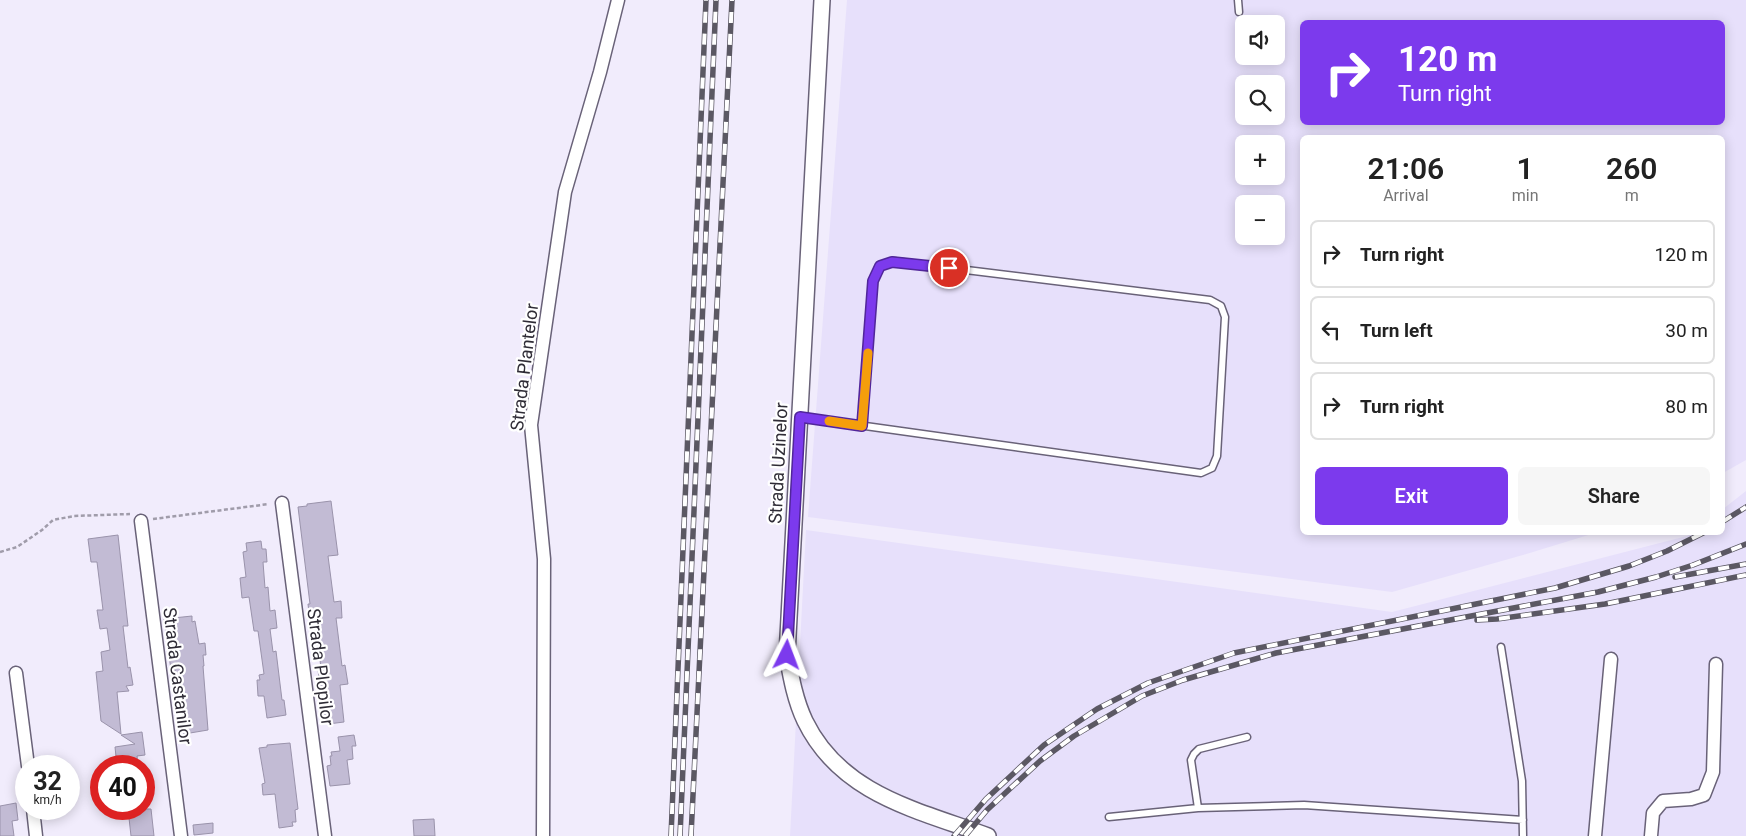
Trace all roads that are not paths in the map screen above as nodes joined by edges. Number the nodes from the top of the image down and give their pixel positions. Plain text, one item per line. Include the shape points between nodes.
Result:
1 (618, 0) edge
2 (822, 0) edge
3 (1238, 0) edge
4 (1239, 12) dead end
5 (800, 417) junction
6 (862, 426) junction
7 (282, 503) dead end
8 (141, 521) dead end
9 (1501, 646) dead end
10 (1611, 659) dead end
11 (1716, 664) dead end
12 (16, 673) dead end
13 (1248, 737) dead end
14 (27, 755) edge
15 (1198, 808) junction
16 (1109, 817) dead end
17 (34, 820) edge
18 (1523, 820) junction
19 (36, 836) edge
20 (181, 836) edge
21 (326, 836) edge
22 (543, 836) edge
23 (988, 836) edge
24 (1523, 836) edge
25 (1595, 836) edge
26 (1651, 836) edge

1 - 22 street, Strada Plantelor via 565,192 531,425 544,559
2 - 5 street, Strada Uzinelor
3 - 4 lane
5 - 6 lane
5 - 23 street, Strada Uzinelor via 787,655 805,721 819,745 845,774 879,795
6 - 6 lane via 1201,473 1212,468 1217,456 1225,317 1221,306 1210,300 892,262 880,266 873,281
7 - 21 street, Strada Plopilor
8 - 20 street, Strada Castanilor
9 - 18 lane via 1522,781
10 - 25 street
11 - 26 street via 1714,772 1704,795 1663,801 1653,813
12 - 14 street
13 - 15 lane via 1199,749 1194,754
15 - 16 lane
15 - 18 lane via 1304,804
17 - 19 street
18 - 24 lane

